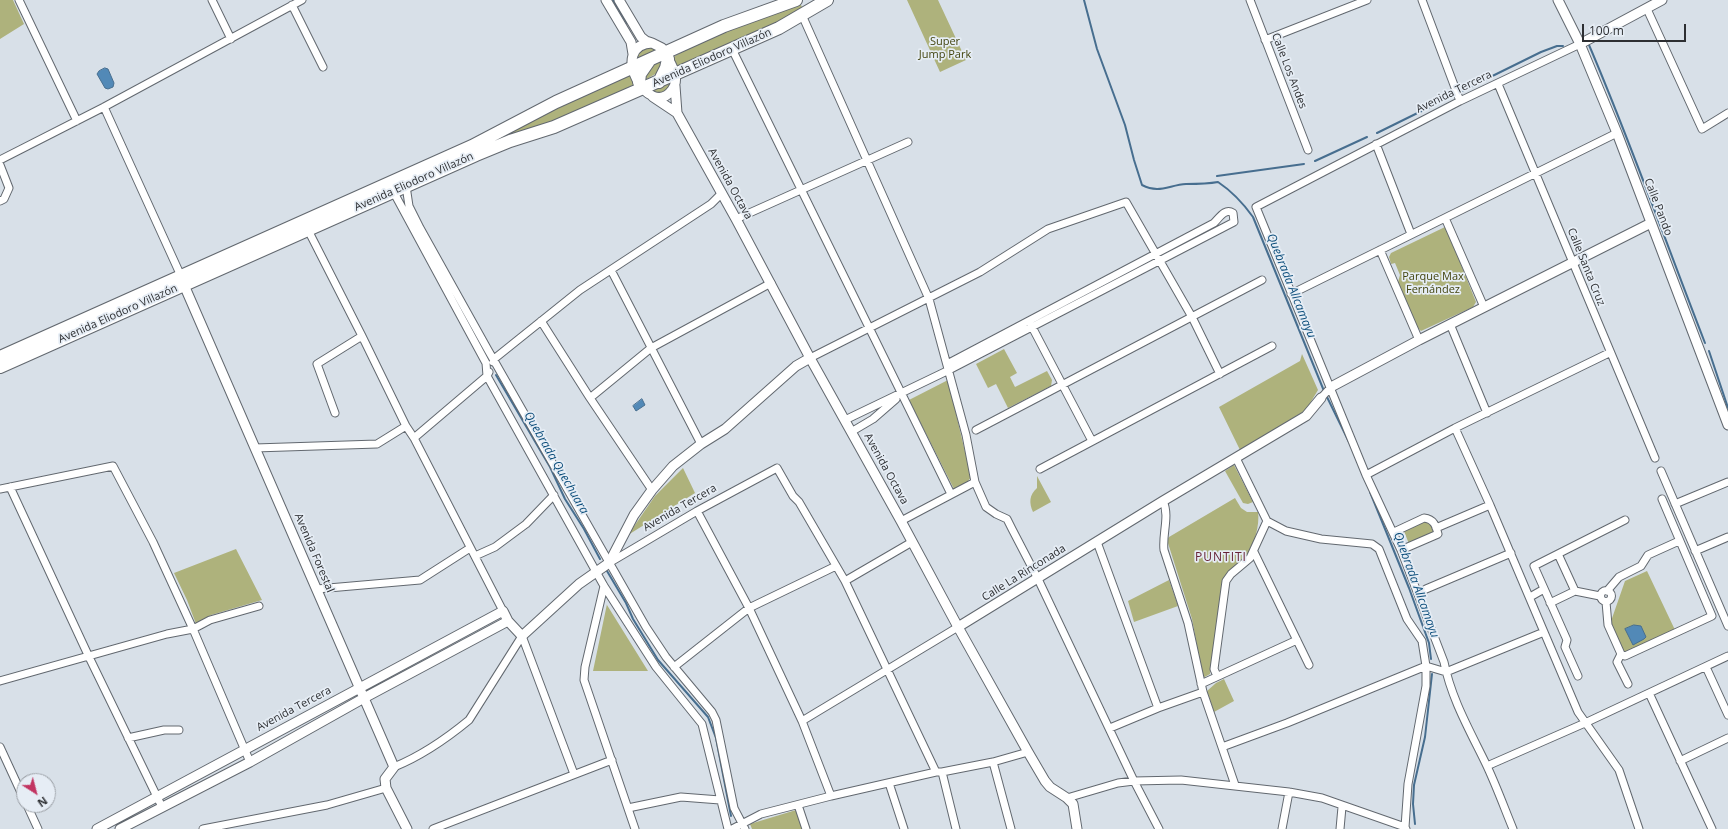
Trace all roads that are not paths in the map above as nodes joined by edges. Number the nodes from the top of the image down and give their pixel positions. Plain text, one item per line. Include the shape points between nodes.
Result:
1 (19, 0) edge
2 (212, 0) edge
3 (302, 0) edge
4 (606, 0) edge
5 (619, 0) edge
6 (796, 0) edge
7 (828, 0) edge
8 (1250, 0) edge
9 (1367, 0) edge
10 (1422, 0) edge
11 (1558, 0) edge
12 (1662, 0) edge
13 (292, 5) junction
14 (1647, 9) junction
15 (802, 15) junction
16 (231, 39) junction
17 (1265, 40) junction
18 (652, 44) junction
19 (1580, 44) junction
20 (732, 49) junction
21 (633, 54) junction
22 (667, 56) junction
23 (648, 61) junction
24 (324, 67) dead end
25 (632, 68) junction
26 (675, 80) junction
27 (659, 82) junction
28 (1498, 84) junction
29 (644, 89) junction
30 (1460, 101) junction
31 (104, 107) junction
32 (677, 113) junction
33 (1728, 113) edge
34 (77, 121) junction
35 (1617, 133) junction
36 (908, 142) dead end
37 (1376, 144) junction
38 (1308, 150) dead end
39 (0, 160) edge
40 (868, 160) junction
41 (0, 165) edge
42 (1535, 173) junction
43 (406, 186) junction
44 (802, 190) junction
45 (393, 191) junction
46 (722, 194) junction
47 (0, 201) edge
48 (1445, 218) junction
49 (736, 219) junction
50 (1651, 223) junction
51 (308, 230) junction
52 (1411, 234) junction
53 (1380, 250) junction
54 (1158, 257) junction
55 (1573, 262) junction
56 (611, 270) junction
57 (182, 280) junction
58 (1262, 280) dead end
59 (771, 283) junction
60 (1291, 294) junction
61 (929, 299) junction
62 (1484, 307) junction
63 (1192, 317) junction
64 (541, 321) junction
65 (1030, 324) junction
66 (1450, 324) junction
67 (870, 328) junction
68 (362, 336) junction
69 (1419, 340) junction
70 (1272, 346) dead end
71 (651, 348) junction
72 (1609, 353) junction
73 (0, 357) edge
74 (810, 358) junction
75 (494, 359) junction
76 (0, 367) edge
77 (948, 367) junction
78 (1220, 374) junction
79 (487, 376) junction
80 (1062, 385) junction
81 (1330, 388) junction
82 (902, 394) junction
83 (590, 398) junction
84 (1321, 398) joint
85 (335, 413) dead end
86 (1486, 413) junction
87 (845, 420) junction
88 (1728, 425) edge
89 (406, 426) junction
90 (1455, 428) junction
91 (976, 430) dead end
92 (851, 432) junction
93 (414, 438) junction
94 (1092, 441) junction
95 (701, 444) junction
96 (255, 448) junction
97 (1236, 458) junction
98 (1655, 458) dead end
99 (1040, 469) dead end
100 (1660, 471) dead end
101 (1366, 475) junction
102 (975, 482) junction
103 (1728, 482) edge
104 (10, 487) junction
105 (0, 489) edge
106 (652, 490) junction
107 (951, 494) junction
108 (554, 495) junction
109 (1662, 499) dead end
110 (1163, 501) junction
111 (1675, 504) junction
112 (1490, 505) junction
113 (697, 511) junction
114 (1625, 520) dead end
115 (901, 521) junction
116 (1267, 521) junction
117 (1436, 528) junction
118 (1394, 532) junction
119 (1728, 537) edge
120 (1679, 541) junction
121 (912, 542) junction
122 (1097, 542) junction
123 (470, 548) junction
124 (1401, 550) junction
125 (1695, 551) junction
126 (1254, 552) junction
127 (1511, 553) junction
128 (1558, 554) junction
129 (475, 556) junction
130 (609, 563) junction
131 (836, 566) junction
132 (597, 571) junction
133 (1038, 578) junction
134 (845, 581) junction
135 (604, 586) junction
136 (316, 589) junction
137 (1426, 589) dead end
138 (1544, 589) junction
139 (1575, 591) junction
140 (1607, 591) junction
141 (1600, 596) junction
142 (1530, 597) junction
143 (1606, 602) junction
144 (1550, 603) junction
145 (259, 606) dead end
146 (749, 608) junction
147 (503, 611) junction
148 (508, 621) junction
149 (1728, 626) edge
150 (958, 627) junction
151 (193, 629) junction
152 (1544, 632) junction
153 (522, 636) junction
154 (1297, 640) junction
155 (1621, 654) junction
156 (1728, 656) edge
157 (89, 657) junction
158 (1309, 665) dead end
159 (1426, 666) junction
160 (674, 667) junction
161 (1706, 667) junction
162 (887, 669) junction
163 (1446, 672) junction
164 (1217, 676) junction
165 (1578, 676) dead end
166 (0, 681) edge
167 (1201, 684) junction
168 (1628, 684) dead end
169 (359, 688) junction
170 (1203, 692) junction
171 (1648, 693) junction
172 (364, 698) junction
173 (1158, 708) junction
174 (1728, 715) edge
175 (802, 721) junction
176 (1585, 723) junction
177 (1110, 728) junction
178 (179, 730) dead end
179 (128, 738) junction
180 (1728, 738) edge
181 (0, 747) edge
182 (1222, 747) junction
183 (245, 750) junction
184 (1028, 752) junction
185 (612, 760) junction
186 (1680, 761) junction
187 (250, 762) junction
188 (993, 762) junction
189 (1487, 766) junction
190 (394, 767) junction
191 (939, 772) junction
192 (574, 774) junction
193 (1134, 781) junction
194 (16, 782) edge
195 (889, 783) junction
196 (1236, 785) junction
197 (386, 788) junction
198 (1290, 792) junction
199 (831, 796) junction
200 (156, 797) junction
201 (1068, 798) junction
202 (720, 800) junction
203 (798, 805) junction
204 (162, 807) junction
205 (1342, 807) junction
206 (628, 808) junction
207 (31, 813) edge
208 (743, 826) edge
209 (218, 827) edge
210 (1406, 828) edge
211 (38, 829) edge
212 (97, 829) edge
213 (120, 829) edge
214 (206, 829) edge
215 (407, 829) edge
216 (433, 829) edge
217 (635, 829) edge
218 (728, 829) edge
219 (732, 829) edge
220 (806, 829) edge
221 (904, 829) edge
222 (956, 829) edge
223 (1011, 829) edge
224 (1077, 829) edge
225 (1159, 829) edge
226 (1282, 829) edge
227 (1340, 829) edge
228 (1513, 829) edge
229 (1639, 829) edge
230 (1712, 829) edge

1 - 34 street
2 - 16 street
3 - 13 street
4 - 21 street via 630,42
5 - 18 street via 641,37
6 - 22 highway, Avenida Eliodoro Villazón via 724,26
7 - 15 highway, Avenida Eliodoro Villazón
8 - 17 street, Calle Los Andes
9 - 17 street
10 - 30 street
11 - 19 street, Calle Pando
12 - 14 street, Avenida Tercera
13 - 16 street
13 - 24 street
14 - 19 street, Avenida Tercera
14 - 33 street via 1702,129
15 - 20 highway, Avenida Eliodoro Villazón
15 - 40 street
16 - 31 street
17 - 38 street, Calle Los Andes
18 - 21 street via 640,46
18 - 22 street via 662,48
19 - 28 street, Avenida Tercera
19 - 35 street, Calle Pando
20 - 26 highway, Avenida Eliodoro Villazón
20 - 44 street
21 - 25 street
22 - 23 highway, Avenida Eliodoro Villazón
22 - 26 street, Avenida Octava
22 - 27 highway via 666,68
23 - 25 highway, Avenida Eliodoro Villazón
23 - 29 highway via 640,74
25 - 29 street
25 - 57 highway, Avenida Eliodoro Villazón via 556,102 472,146
26 - 27 highway, Avenida Eliodoro Villazón
26 - 29 street via 667,94 662,97
26 - 32 street, Avenida Octava
27 - 29 highway, Avenida Eliodoro Villazón
28 - 30 street, Avenida Tercera
28 - 42 street, Calle Santa Cruz
29 - 32 street, Avenida Octava
29 - 43 highway, Avenida Eliodoro Villazón via 554,127 483,152
30 - 37 street, Avenida Tercera
31 - 34 street
31 - 57 street
32 - 46 street, Avenida Octava
34 - 39 street
35 - 42 street
35 - 50 street, Calle Pando
36 - 40 street
37 - 52 street
37 - 60 street, Avenida Tercera via 1256,207
40 - 44 street
40 - 61 street
41 - 47 street via 9,188 4,200
42 - 48 street
42 - 55 street, Calle Santa Cruz
43 - 45 highway, Avenida Eliodoro Villazón
43 - 75 street via 409,206
44 - 49 street
44 - 67 street
45 - 51 highway, Avenida Eliodoro Villazón
45 - 79 street via 486,363
46 - 49 street, Avenida Octava
46 - 56 street via 711,204
48 - 52 street
48 - 62 street
49 - 59 street, Avenida Octava
50 - 55 street
50 - 88 street, Calle Pando
51 - 57 highway, Avenida Eliodoro Villazón
51 - 68 street
52 - 53 street
53 - 60 street
53 - 69 street
54 - 54 street via 1234,222 1233,213 1225,211 1214,223
54 - 61 street via 1126,202 1048,229 980,272
54 - 63 street
54 - 65 street
55 - 62 street
55 - 72 street, Calle Santa Cruz
56 - 64 street via 580,290
56 - 71 street
57 - 73 highway, Avenida Eliodoro Villazón
57 - 76 highway, Avenida Eliodoro Villazón
57 - 96 street, Avenida Forestal
58 - 63 street
59 - 71 street
59 - 74 street, Avenida Octava
60 - 81 street
61 - 67 street
61 - 77 street
62 - 66 street
63 - 78 street
63 - 80 street
64 - 75 street
64 - 83 street
65 - 77 street
65 - 80 street
66 - 69 street
66 - 86 street
67 - 74 street
67 - 82 street
68 - 85 street via 316,364
68 - 89 street
69 - 81 street
70 - 78 street
71 - 83 street
71 - 95 street
72 - 86 street
72 - 98 street, Calle Santa Cruz
74 - 87 street, Avenida Octava
74 - 95 street via 796,366 725,429
75 - 79 street
75 - 130 street
77 - 82 street
77 - 102 street
78 - 94 street
79 - 93 street
79 - 108 street
80 - 91 street
80 - 94 street
81 - 84 street
81 - 101 street
82 - 87 street
82 - 92 street via 873,419
82 - 107 street
83 - 106 street
84 - 97 street, Calle La Rinconada via 1306,416
86 - 90 street
87 - 92 street, Avenida Octava
89 - 93 street
89 - 96 street via 377,444
90 - 101 street
90 - 112 street
92 - 115 street, Avenida Octava
93 - 123 street
94 - 99 street
95 - 106 street via 673,466
96 - 136 street, Avenida Forestal
97 - 110 street, Calle La Rinconada
97 - 116 street
100 - 111 street
101 - 118 street
102 - 107 street
102 - 133 street via 986,507 1007,520
103 - 111 street
104 - 105 street
104 - 151 street via 113,466 153,542
104 - 157 street
106 - 130 street via 634,515
107 - 115 street
108 - 129 street via 526,524 495,547
108 - 132 street
109 - 120 street
110 - 122 street, Calle La Rinconada
110 - 167 street via 1167,509 1164,550 1188,623
111 - 125 street
112 - 117 street
112 - 127 street
113 - 130 street, Avenida Tercera
113 - 131 street, Avenida Tercera via 777,468
113 - 146 street
114 - 128 street
115 - 121 street, Avenida Octava
116 - 126 street
116 - 159 street via 1286,531 1321,539 1372,544 1379,549 1407,619 1422,641
117 - 118 street via 1432,520 1424,518
117 - 124 street via 1438,534
118 - 124 street
119 - 125 street
120 - 140 street via 1648,555 1641,566 1619,577
120 - 155 street via 1712,616 1625,656
121 - 134 street
121 - 150 street, Avenida Octava
122 - 133 street, Calle La Rinconada
122 - 173 street
123 - 129 street
123 - 136 street via 420,580
124 - 163 street
125 - 149 street
126 - 154 street
126 - 164 street via 1226,581 1214,669
127 - 137 street
127 - 142 street
128 - 138 street via 1534,566
128 - 139 street
129 - 147 street
130 - 132 street, Avenida Tercera
130 - 160 street via 646,627
131 - 134 street
131 - 146 street
132 - 135 street
132 - 153 street, Avenida Tercera
133 - 150 street, Calle La Rinconada
133 - 177 street
134 - 162 street
135 - 185 street via 584,680
135 - 202 street via 656,667 702,724
136 - 169 street, Avenida Forestal
138 - 142 street
138 - 144 street
139 - 141 street
139 - 144 street
140 - 141 street via 1603,591
140 - 143 street via 1611,598
141 - 143 street via 1602,601
142 - 152 street
143 - 155 street via 1608,625
144 - 165 street via 1567,640 1565,647
145 - 151 street via 210,620
146 - 160 street
146 - 175 street
147 - 148 street
147 - 169 street, Avenida Tercera
148 - 153 street
148 - 172 street
150 - 162 street, Calle La Rinconada
150 - 184 street, Avenida Octava
151 - 157 street
151 - 183 street
152 - 163 street
152 - 176 street
153 - 190 street via 468,720 413,759
153 - 192 street
154 - 158 street
154 - 164 street
155 - 168 street via 1617,662
156 - 161 street
157 - 166 street
157 - 179 street
159 - 163 street
159 - 182 street
159 - 210 street via 1426,686 1408,784
160 - 208 street via 716,720 734,808
161 - 171 street
161 - 174 street
162 - 175 street, Calle La Rinconada
162 - 191 street
163 - 189 street via 1460,710
164 - 167 street
167 - 170 street
169 - 172 street, Avenida Forestal
169 - 183 street, Avenida Tercera
170 - 173 street
170 - 182 street
171 - 176 street
171 - 186 street
172 - 187 street
172 - 190 street, Avenida Forestal
173 - 177 street
175 - 199 street
176 - 189 street
176 - 229 street via 1619,770
177 - 193 street
178 - 179 street via 164,730
179 - 200 street
180 - 186 street
181 - 194 street
182 - 196 street
183 - 187 street
183 - 200 street, Avenida Tercera
184 - 188 street
184 - 201 street, Avenida Octava via 1045,782
185 - 192 street
185 - 206 street
186 - 230 street
187 - 204 street
188 - 191 street
188 - 223 street
189 - 228 street
190 - 197 street via 385,779
191 - 195 street
191 - 222 street
192 - 216 street
193 - 196 street via 1181,780
193 - 201 street via 1118,782
193 - 225 street
195 - 199 street
195 - 221 street
196 - 198 street
197 - 209 street via 326,805
197 - 215 street
198 - 205 street via 1322,798
198 - 226 street
199 - 203 street
200 - 204 street
200 - 212 street, Avenida Tercera
201 - 224 street via 1073,804
202 - 206 street via 681,797
202 - 218 street
203 - 208 street via 761,814
203 - 220 street
204 - 213 street
205 - 210 street
205 - 227 street
206 - 217 street
207 - 211 street
208 - 219 street
209 - 214 street

